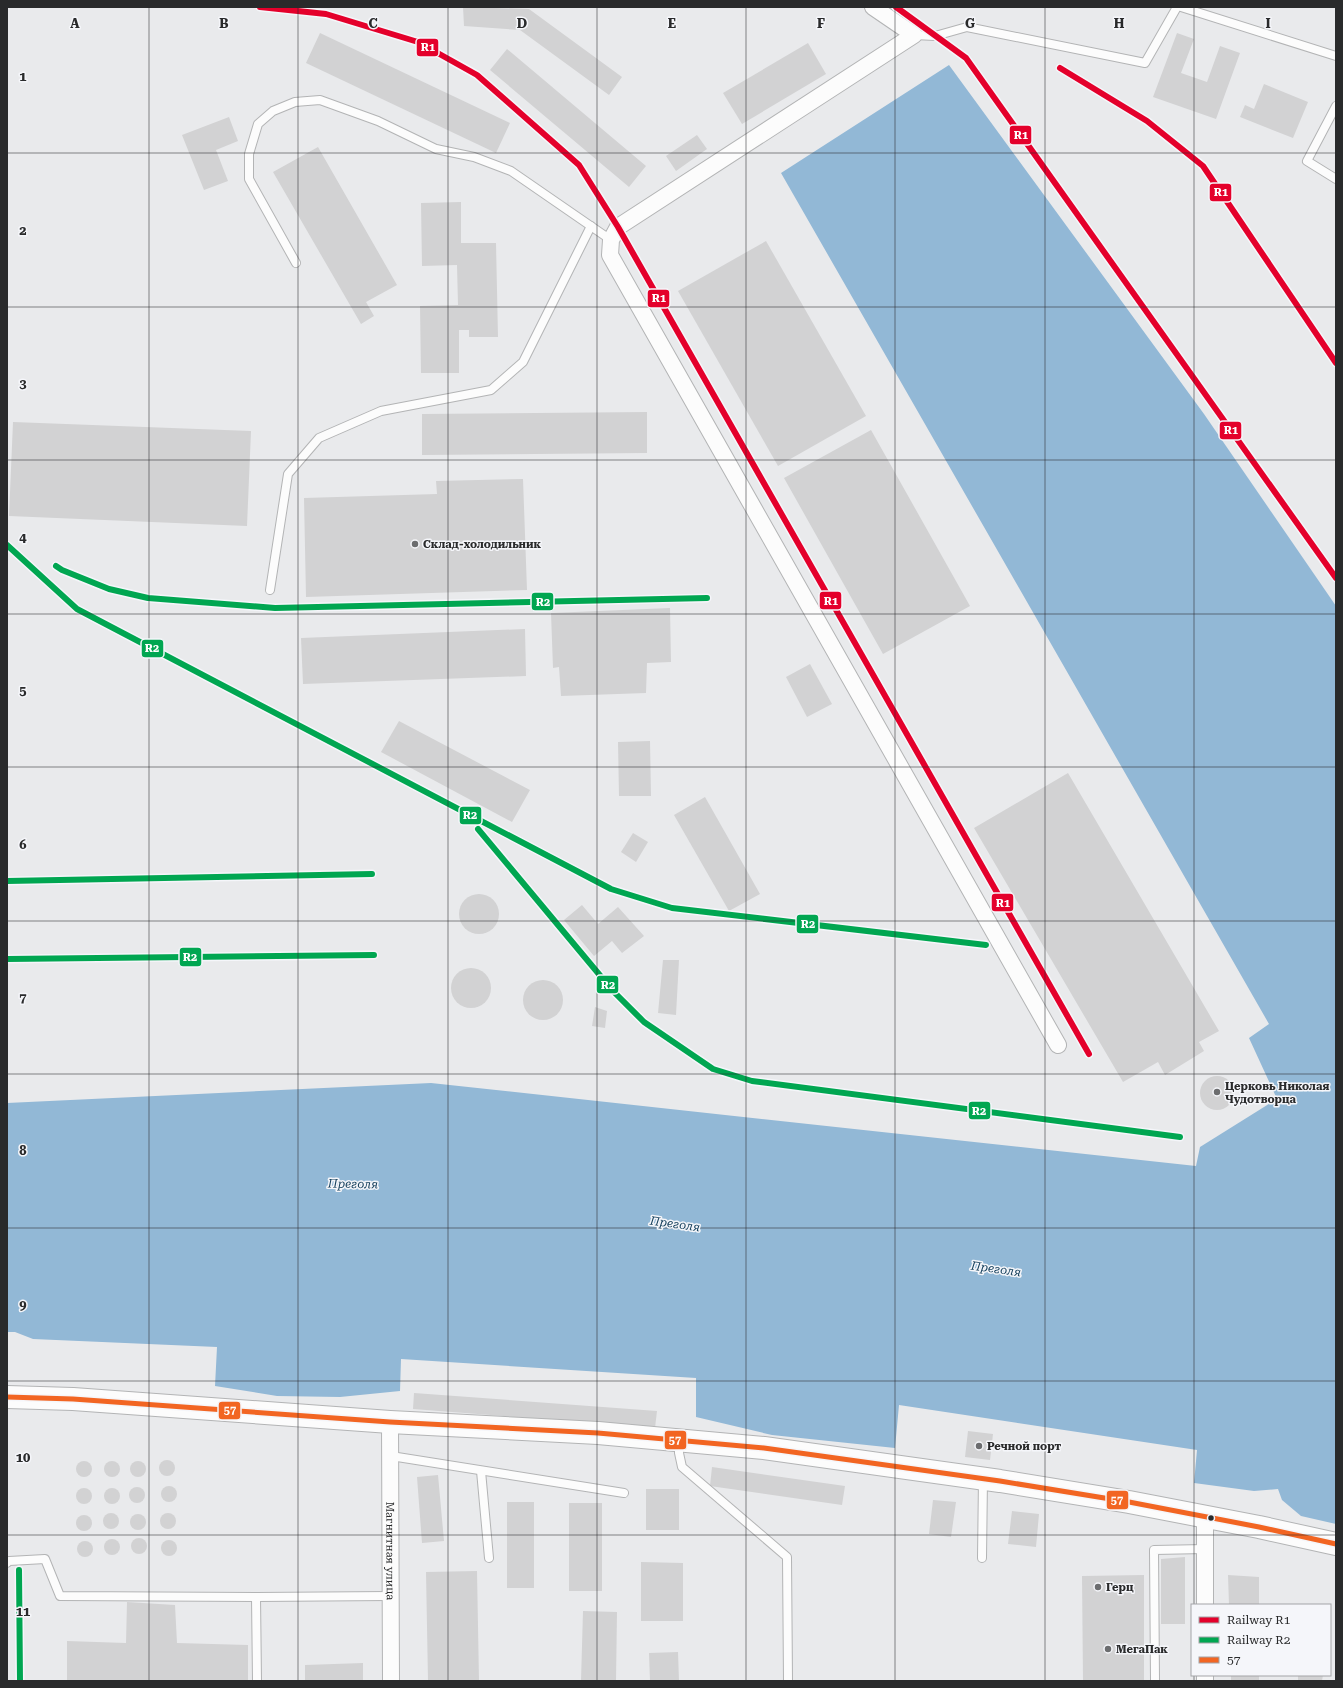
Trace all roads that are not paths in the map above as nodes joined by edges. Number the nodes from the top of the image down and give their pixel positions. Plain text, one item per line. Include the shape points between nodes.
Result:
1 (873, 7) edge
2 (1177, 7) edge
3 (1181, 7) edge
4 (914, 35) junction
5 (1336, 56) edge
6 (1336, 106) edge
7 (1336, 179) edge
8 (591, 226) junction
9 (611, 240) junction
10 (296, 263) dead end
11 (270, 590) dead end
12 (1058, 1045) dead end
13 (7, 1398) edge
14 (390, 1422) junction
15 (679, 1440) junction
16 (390, 1456) junction
17 (481, 1470) junction
18 (983, 1478) junction
19 (624, 1493) dead end
20 (1205, 1517) junction
21 (1336, 1544) edge
22 (1205, 1549) junction
23 (489, 1558) dead end
24 (982, 1558) dead end
25 (7, 1563) edge
26 (390, 1596) junction
27 (256, 1598) junction
28 (1205, 1604) edge
29 (257, 1681) edge
30 (391, 1681) edge
31 (788, 1681) edge
32 (1155, 1681) edge

1 - 4 street
2 - 4 lane via 1145,63 967,27 935,36
3 - 5 lane
4 - 9 street via 618,227
6 - 7 lane via 1307,161
8 - 9 lane
8 - 10 lane via 511,171 474,157 436,149 378,121 320,100 295,102 272,111 258,124 249,154 249,179
8 - 11 lane via 523,362 491,390 380,411 319,438 288,474
9 - 12 street via 610,255
13 - 14 main road via 74,1400
14 - 15 main road
14 - 16 street, Магнитная улица
15 - 18 main road via 764,1448
15 - 31 lane via 682,1467 787,1557
16 - 17 lane
16 - 26 street, Магнитная улица
17 - 19 lane
17 - 23 lane
18 - 20 main road
18 - 24 lane
20 - 21 main road via 1259,1526
20 - 22 street
22 - 28 street
22 - 32 lane via 1154,1550
25 - 27 lane via 45,1559 60,1596
26 - 27 lane
26 - 30 street, Магнитная улица
27 - 29 lane

